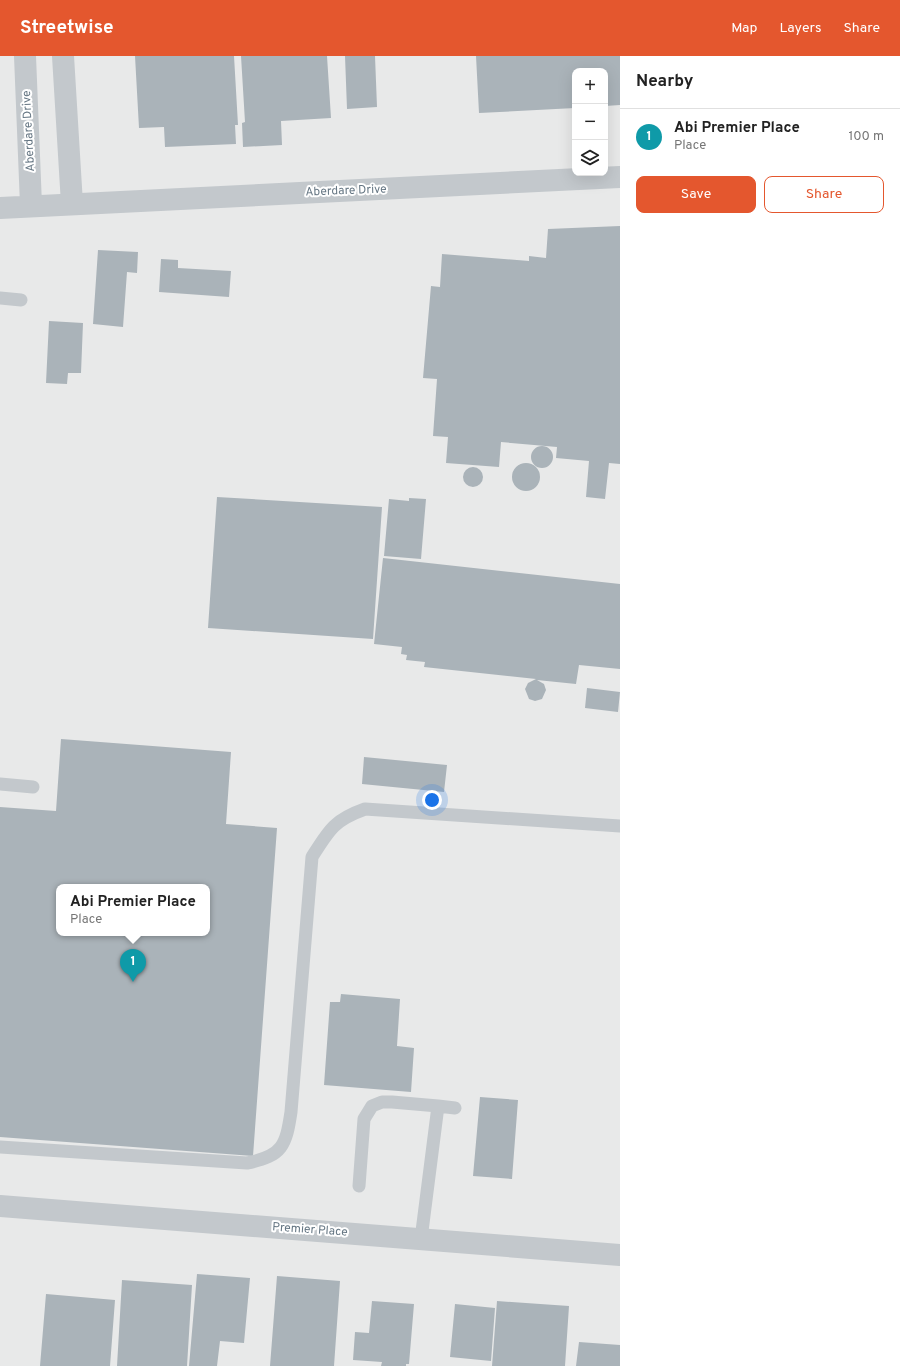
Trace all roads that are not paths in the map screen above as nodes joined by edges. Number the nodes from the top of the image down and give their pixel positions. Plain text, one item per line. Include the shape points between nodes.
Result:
1 (25, 56) edge
2 (63, 56) edge
3 (620, 177) edge
4 (72, 204) junction
5 (31, 205) junction
6 (0, 208) edge
7 (0, 298) edge
8 (21, 300) dead end
9 (0, 784) edge
10 (33, 787) dead end
11 (620, 826) edge
12 (438, 1106) junction
13 (455, 1108) dead end
14 (0, 1146) edge
15 (358, 1186) dead end
16 (0, 1206) edge
17 (421, 1238) junction
18 (620, 1255) edge

1 - 5 street, Aberdare Drive
2 - 4 street
3 - 4 street, Aberdare Drive
4 - 5 street, Aberdare Drive
5 - 6 street, Aberdare Drive
7 - 8 lane
9 - 10 lane
11 - 14 lane via 365,809 347,815 329,829 312,857 291,1112 287,1138 277,1152 263,1160 247,1163
12 - 13 lane
12 - 15 lane via 392,1102 372,1106 364,1119
12 - 17 lane
16 - 17 street, Premier Place
17 - 18 street, Premier Place

